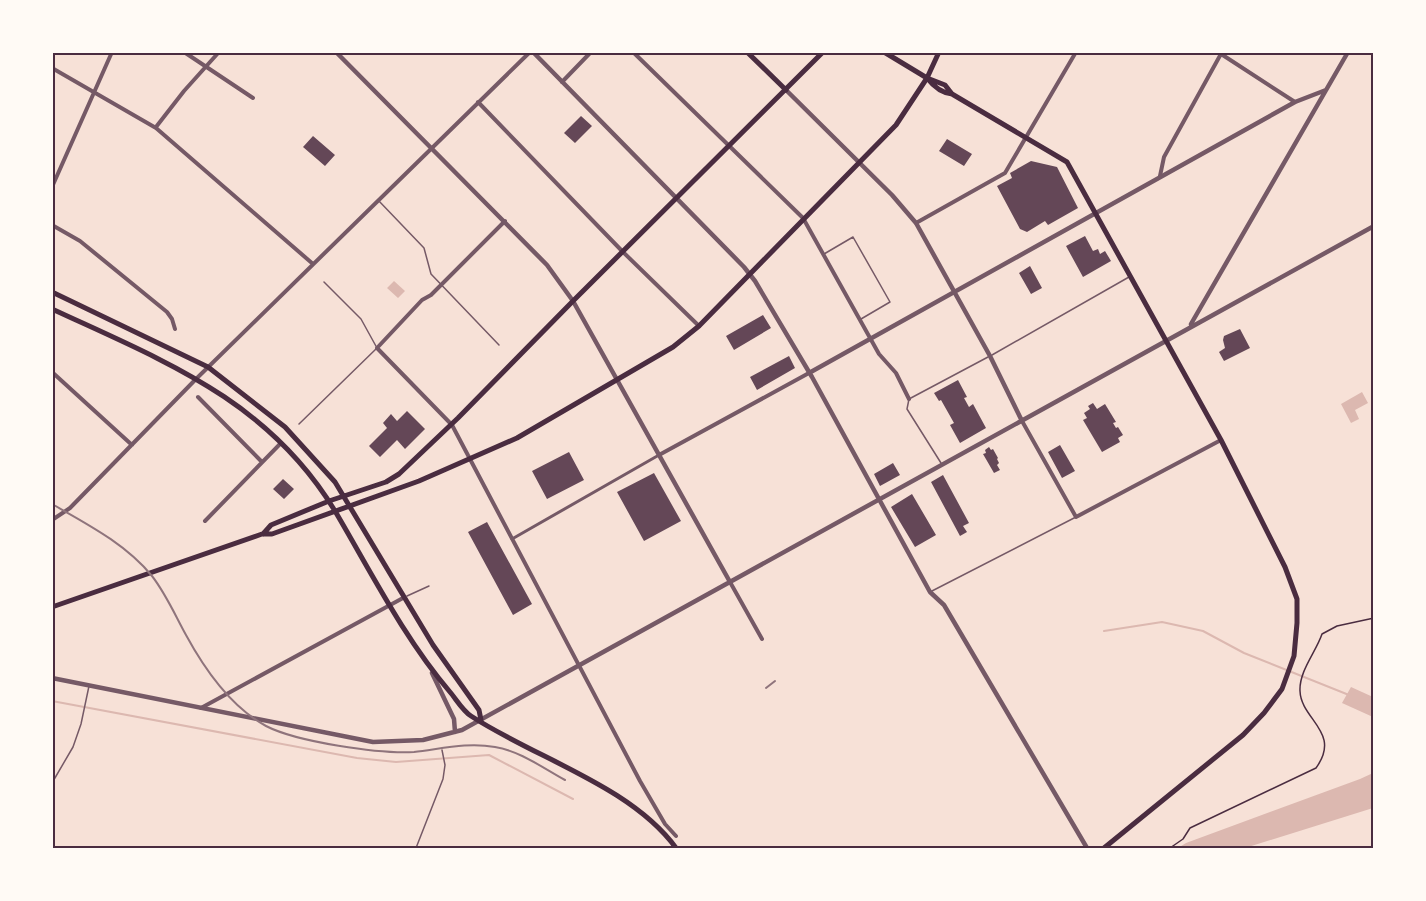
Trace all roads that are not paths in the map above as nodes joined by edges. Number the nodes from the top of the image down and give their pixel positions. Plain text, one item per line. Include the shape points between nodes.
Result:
1 (112, 52) edge
2 (184, 52) edge
3 (219, 52) edge
4 (336, 52) edge
5 (532, 52) edge
6 (591, 52) edge
7 (633, 52) edge
8 (747, 52) edge
9 (823, 52) edge
10 (884, 52) edge
11 (939, 52) edge
12 (1076, 52) edge
13 (1348, 52) edge
14 (1220, 53) edge
15 (206, 66) junction
16 (52, 68) edge
17 (927, 78) junction
18 (562, 83) junction
19 (786, 90) junction
20 (1326, 90) junction
21 (96, 93) junction
22 (253, 98) dead end
23 (478, 102) junction
24 (1295, 102) junction
25 (156, 128) junction
26 (1027, 138) junction
27 (730, 145) junction
28 (431, 149) junction
29 (858, 163) junction
30 (1160, 176) junction
31 (52, 187) edge
32 (677, 199) junction
33 (378, 200) junction
34 (1094, 213) junction
35 (803, 218) junction
36 (505, 221) junction
37 (916, 223) junction
38 (52, 225) edge
39 (1374, 226) edge
40 (623, 252) junction
41 (824, 254) junction
42 (314, 264) junction
43 (749, 273) junction
44 (1130, 277) junction
45 (324, 282) dead end
46 (440, 285) junction
47 (955, 291) junction
48 (52, 292) edge
49 (573, 301) junction
50 (52, 309) edge
51 (860, 319) junction
52 (699, 326) junction
53 (1190, 326) junction
54 (175, 329) dead end
55 (871, 338) junction
56 (1165, 340) junction
57 (499, 345) dead end
58 (377, 348) junction
59 (990, 356) junction
60 (208, 368) junction
61 (52, 372) edge
62 (809, 373) junction
63 (196, 379) junction
64 (617, 380) junction
65 (198, 398) dead end
66 (909, 399) junction
67 (1022, 421) junction
68 (299, 424) dead end
69 (452, 425) junction
70 (1221, 440) junction
71 (281, 442) junction
72 (132, 445) junction
73 (659, 455) junction
74 (469, 458) junction
75 (261, 461) junction
76 (943, 465) junction
77 (344, 496) junction
78 (879, 500) junction
79 (329, 501) junction
80 (350, 507) junction
81 (335, 511) junction
82 (1076, 517) junction
83 (52, 520) edge
84 (205, 521) dead end
85 (262, 534) junction
86 (512, 539) junction
87 (730, 582) junction
88 (429, 586) dead end
89 (930, 592) junction
90 (403, 598) junction
91 (390, 604) junction
92 (52, 607) edge
93 (762, 639) dead end
94 (579, 666) junction
95 (429, 667) junction
96 (52, 678) edge
97 (90, 685) junction
98 (200, 708) junction
99 (481, 720) junction
100 (455, 732) junction
101 (442, 750) dead end
102 (52, 783) edge
103 (676, 836) dead end
104 (416, 849) edge
105 (676, 849) edge
106 (1087, 849) edge
107 (1104, 849) edge

1 - 21 street
2 - 15 street
3 - 15 street
4 - 28 street
5 - 18 street
5 - 23 street
6 - 18 street
7 - 27 street
8 - 19 main road
9 - 19 main road
10 - 17 main road
11 - 17 main road
12 - 26 street
13 - 20 street
14 - 24 street
14 - 30 street via 1164,157
15 - 22 street
15 - 25 street
16 - 21 street
17 - 26 main road via 944,93
17 - 29 main road via 896,125
18 - 32 street
19 - 27 main road
19 - 29 street
20 - 24 street
20 - 53 street
21 - 25 street
21 - 31 street
23 - 28 street
23 - 40 street
24 - 30 street
25 - 42 street
26 - 34 main road via 1067,162
26 - 37 street via 1005,173
27 - 32 main road
27 - 35 street
28 - 33 street
28 - 36 street
29 - 35 main road
29 - 37 street
30 - 34 street
32 - 40 main road
32 - 43 street
33 - 42 street
33 - 46 lane via 424,248 431,274
34 - 44 main road
34 - 47 street
35 - 41 street
35 - 43 main road
36 - 46 street
36 - 49 street via 547,265
37 - 47 street
38 - 54 street via 80,241 167,312
39 - 53 street
40 - 49 main road
40 - 52 street
41 - 51 street
41 - 51 lane via 853,237 890,302
42 - 60 street
43 - 52 main road
43 - 62 street
44 - 56 main road
44 - 59 lane
45 - 58 lane via 361,319
46 - 57 lane
46 - 58 street
47 - 55 street
47 - 59 street
48 - 60 main road
49 - 64 street
49 - 69 main road
50 - 63 main road
51 - 55 street
52 - 64 main road via 673,347
53 - 56 street
55 - 62 street
55 - 66 street
56 - 67 street
56 - 70 main road
58 - 68 lane
58 - 69 street
59 - 66 lane
59 - 67 street
60 - 63 street
60 - 77 main road via 285,427
61 - 72 street
62 - 73 street
62 - 78 street
63 - 71 main road via 226,397
63 - 72 street
64 - 73 street
64 - 74 main road via 517,438
65 - 75 street
66 - 76 lane via 908,409
67 - 76 street
67 - 82 street
69 - 74 street
69 - 77 main road via 395,477
70 - 82 street
70 - 107 main road via 1286,567 1296,599 1294,656 1282,689 1243,735
71 - 75 street
71 - 79 main road
72 - 83 street
73 - 86 street
73 - 87 street
74 - 80 main road
74 - 86 street
75 - 84 street
76 - 78 street
77 - 79 main road
77 - 80 main road
78 - 87 street
78 - 89 street
79 - 81 main road
79 - 85 main road via 272,525
80 - 81 main road
80 - 90 main road
81 - 85 main road via 272,534
81 - 91 main road
82 - 89 lane
85 - 92 main road
86 - 94 street
87 - 93 street
87 - 94 street
88 - 90 lane
89 - 106 street via 944,604
90 - 91 street
90 - 99 main road via 479,710
91 - 95 main road
91 - 98 street
94 - 99 street
94 - 103 street via 639,781
95 - 99 main road via 470,715
95 - 100 street via 454,718
96 - 97 street
97 - 98 street
97 - 102 lane via 73,747
98 - 100 street via 373,742 423,740
99 - 100 street
99 - 105 main road via 630,804 652,821
101 - 104 lane via 443,779

